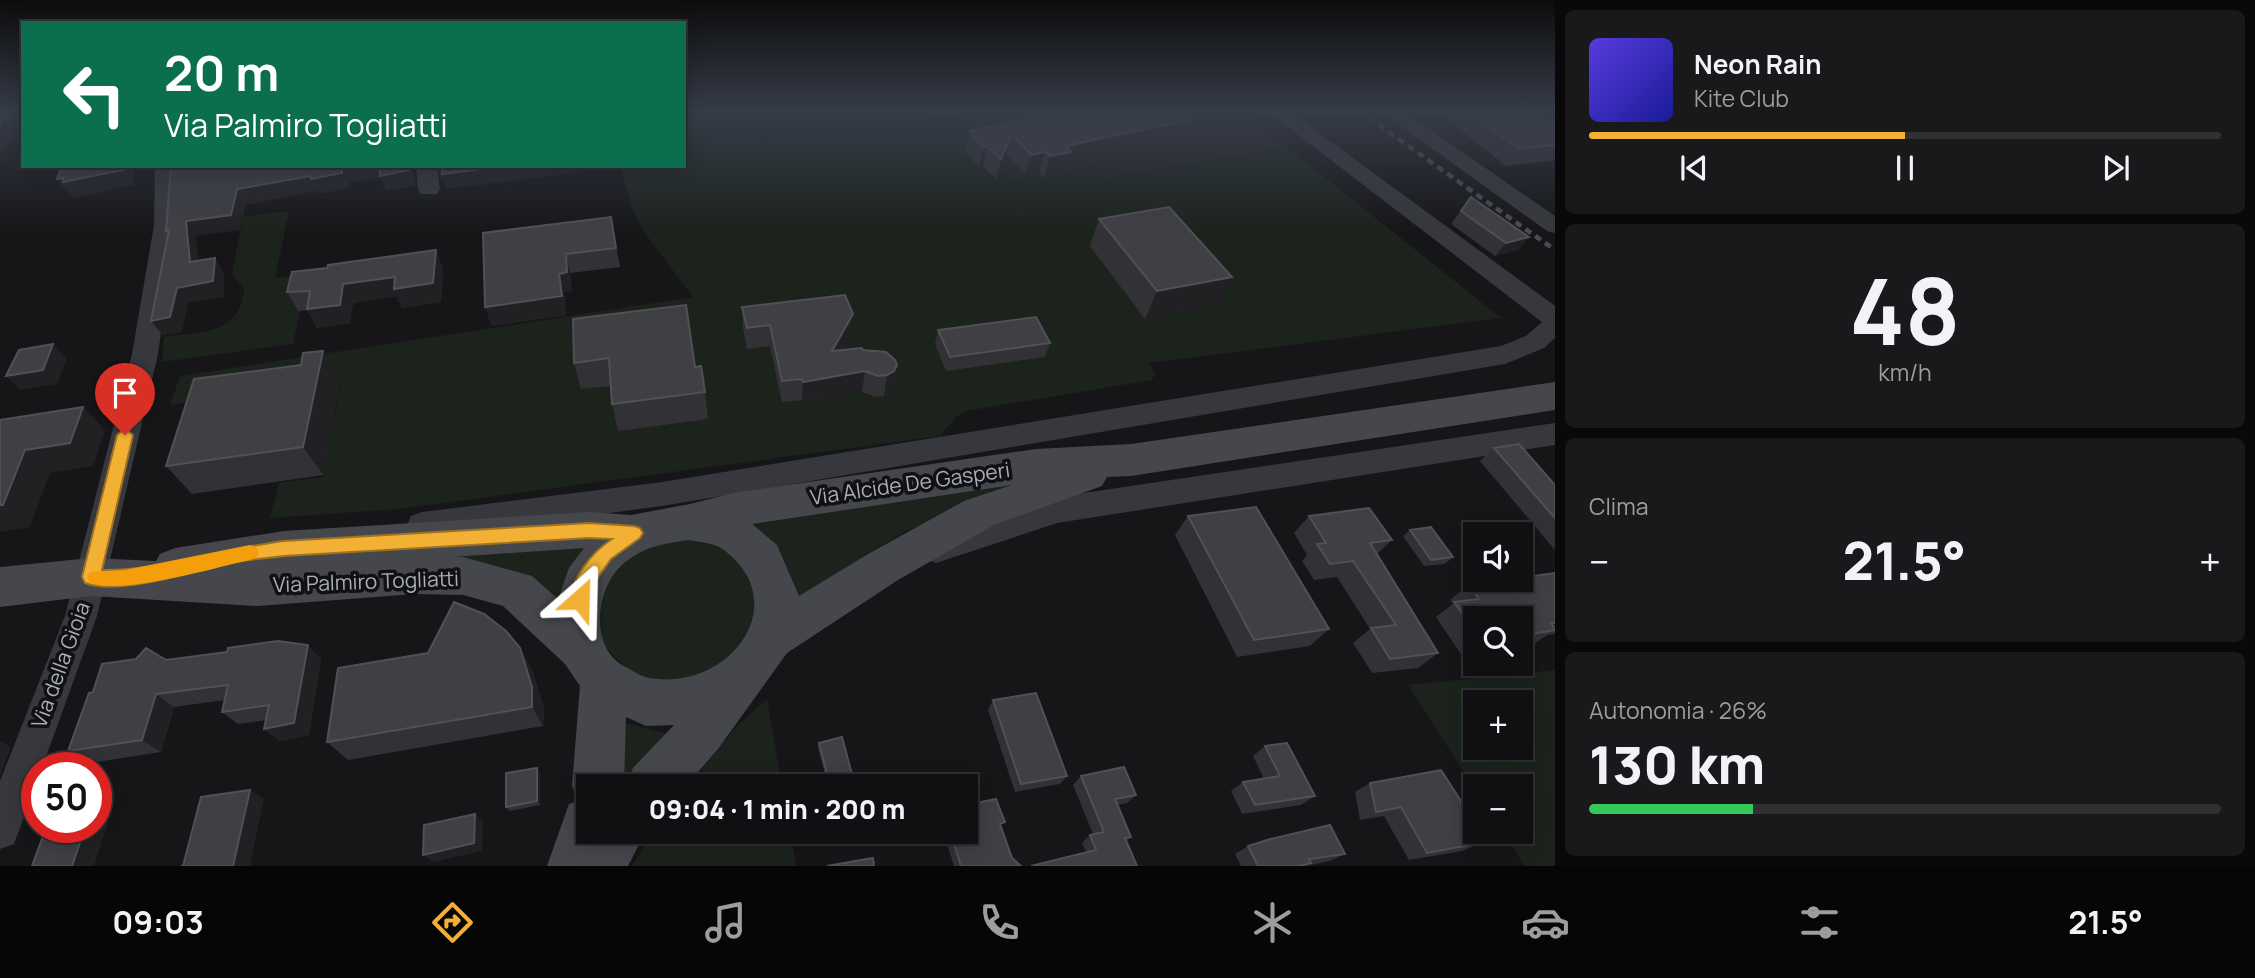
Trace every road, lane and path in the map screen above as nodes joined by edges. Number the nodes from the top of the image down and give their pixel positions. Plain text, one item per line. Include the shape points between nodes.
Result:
1 (1331, 151) edge
2 (1448, 151) edge
3 (165, 168) edge
4 (426, 168) edge
5 (429, 189) dead end
6 (1555, 226) edge
7 (1555, 319) edge
8 (1555, 324) edge
9 (1555, 396) edge
10 (1555, 434) edge
11 (1132, 460) junction
12 (657, 519) junction
13 (883, 567) junction
14 (108, 578) junction
15 (0, 587) edge
16 (771, 638) junction
17 (593, 665) junction
18 (741, 679) junction
19 (598, 774) edge
20 (662, 774) edge
21 (0, 830) edge
22 (581, 844) edge
23 (611, 844) edge
24 (574, 866) edge
25 (597, 866) edge

1 - 7 street
2 - 6 street
3 - 14 street, Via della Gioia via 165,225
4 - 5 street
8 - 12 street via 1535,342 1505,355
9 - 11 main road, Via Alcide De Gasperi
10 - 13 street via 1057,510
11 - 12 main road, Via Alcide De Gasperi via 1036,465
11 - 13 main road, Via Alcide De Gasperi via 979,513
12 - 14 main road, Via Palmiro Togliatti via 589,530 284,549
12 - 16 main road, Via Alcide De Gasperi via 731,532 762,558 777,596
12 - 17 main road, Via Alcide De Gasperi via 605,554 585,582 576,616
13 - 16 main road, Via Alcide De Gasperi
14 - 15 main road, Via Palmiro Togliatti
14 - 17 main road, Via Palmiro Togliatti via 258,586 463,576 516,590
14 - 21 street, Via della Gioia via 81,616
16 - 18 main road, Via Alcide De Gasperi
17 - 18 main road, Via Alcide De Gasperi via 646,702 696,701
17 - 19 main road, Via Alcide De Gasperi
18 - 20 main road
22 - 24 main road
23 - 25 main road

